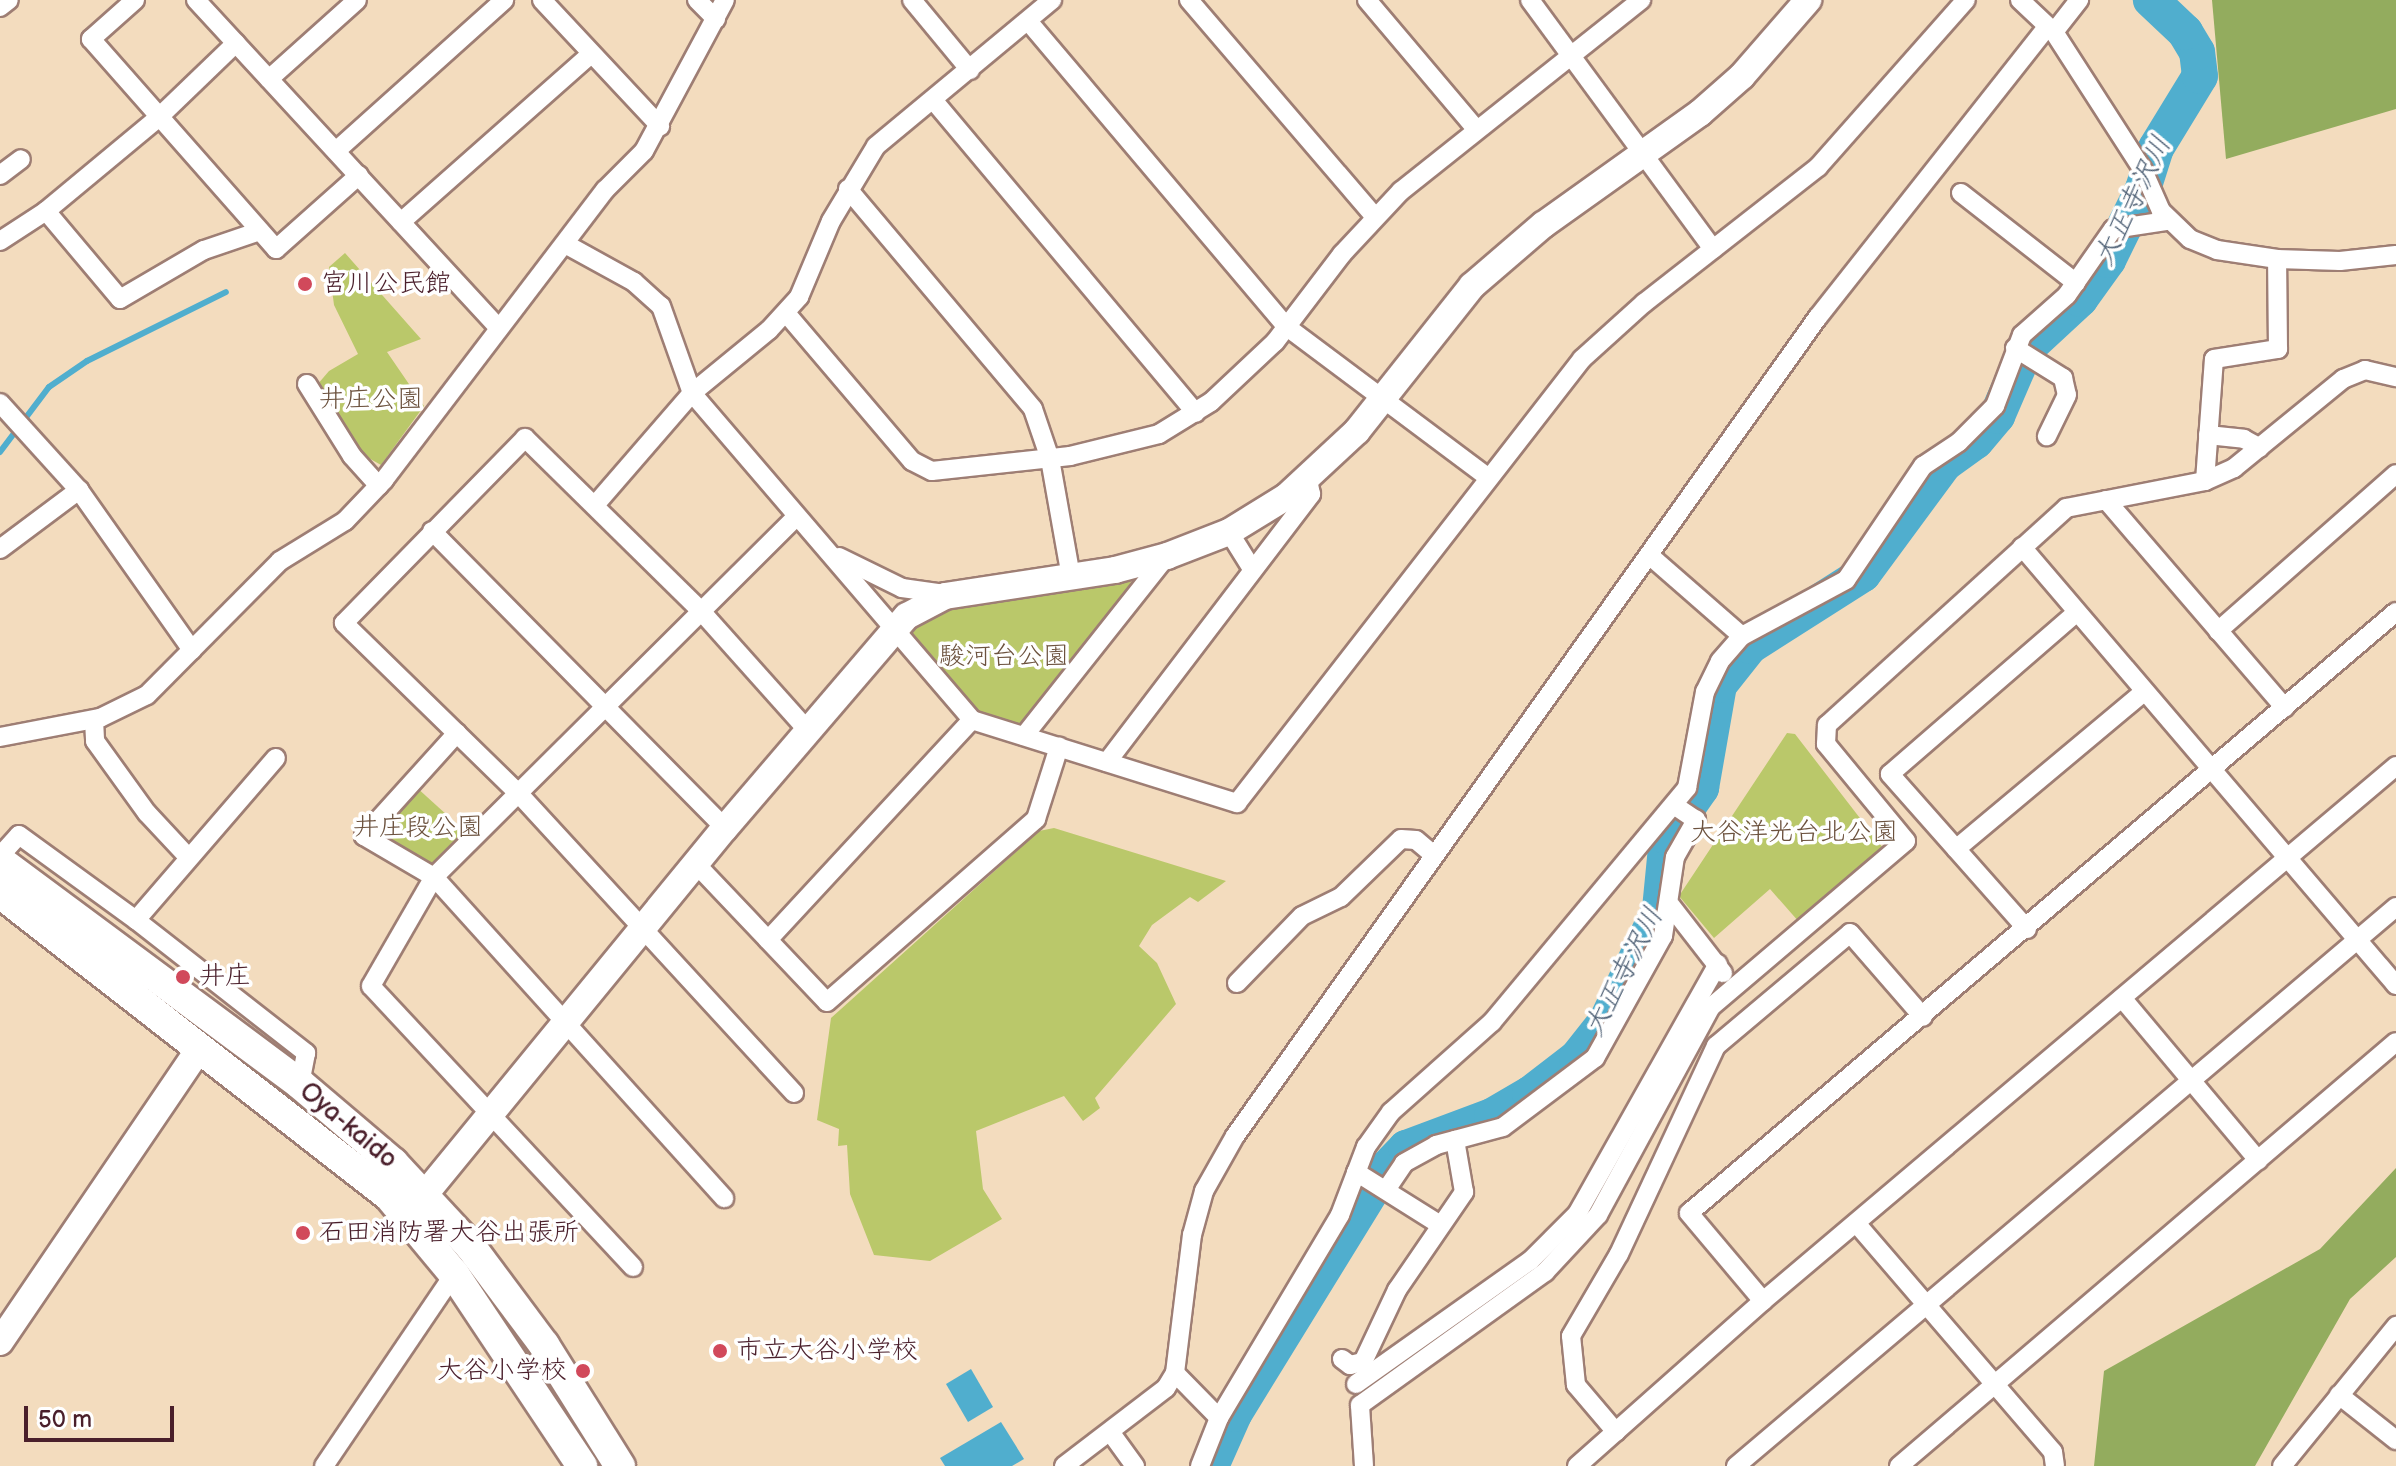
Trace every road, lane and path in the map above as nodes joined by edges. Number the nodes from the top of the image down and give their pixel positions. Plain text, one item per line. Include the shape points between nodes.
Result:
1 (9, 0) edge
2 (135, 0) edge
3 (196, 0) edge
4 (357, 0) edge
5 (504, 0) edge
6 (542, 0) edge
7 (697, 0) edge
8 (725, 0) edge
9 (912, 0) edge
10 (1052, 0) edge
11 (1189, 0) edge
12 (1367, 0) edge
13 (1530, 0) edge
14 (1641, 0) edge
15 (1808, 0) edge
16 (1966, 0) edge
17 (2020, 0) edge
18 (2079, 0) edge
19 (0, 7) edge
20 (716, 19) junction
21 (1028, 21) junction
22 (2050, 30) junction
23 (236, 43) junction
24 (591, 54) junction
25 (1574, 55) junction
26 (970, 70) junction
27 (269, 79) junction
28 (934, 101) junction
29 (158, 118) junction
30 (660, 126) junction
31 (1475, 128) junction
32 (336, 151) junction
33 (1645, 154) junction
34 (21, 159) dead end
35 (0, 175) edge
36 (359, 175) junction
37 (848, 189) junction
38 (1961, 193) dead end
39 (46, 211) junction
40 (1375, 217) junction
41 (2167, 221) junction
42 (401, 222) junction
43 (260, 231) junction
44 (2, 236) edge
45 (567, 245) junction
46 (1713, 249) junction
47 (2396, 255) edge
48 (2277, 259) junction
49 (2076, 283) junction
50 (786, 313) junction
51 (1287, 327) junction
52 (499, 328) junction
53 (2020, 352) junction
54 (2396, 377) edge
55 (307, 384) dead end
56 (692, 393) junction
57 (1383, 399) junction
58 (5, 408) edge
59 (1196, 413) junction
60 (2208, 435) junction
61 (2047, 436) dead end
62 (2260, 448) junction
63 (1050, 459) junction
64 (2396, 474) edge
65 (1489, 478) junction
66 (1308, 480) junction
67 (2205, 481) junction
68 (379, 486) junction
69 (79, 490) junction
70 (2106, 500) junction
71 (595, 505) junction
72 (795, 518) junction
73 (432, 531) junction
74 (1229, 532) junction
75 (2022, 547) junction
76 (0, 549) edge
77 (1649, 555) junction
78 (1167, 556) junction
79 (1252, 569) junction
80 (1071, 577) junction
81 (965, 593) junction
82 (700, 610) junction
83 (2396, 612) edge
84 (2076, 613) junction
85 (895, 629) junction
86 (2218, 631) junction
87 (1742, 636) junction
88 (192, 650) junction
89 (2144, 692) junction
90 (605, 705) junction
91 (2285, 708) junction
92 (94, 720) junction
93 (972, 720) junction
94 (808, 731) junction
95 (457, 733) junction
96 (1024, 736) junction
97 (0, 737) edge
98 (1059, 747) junction
99 (276, 758) dead end
100 (1107, 762) junction
101 (2396, 766) edge
102 (2209, 772) junction
103 (517, 792) junction
104 (1676, 820) junction
105 (725, 828) junction
106 (1956, 849) junction
107 (1434, 855) junction
108 (188, 857) junction
109 (0, 859) edge
110 (2287, 859) junction
111 (696, 864) junction
112 (434, 877) junction
113 (0, 893) edge
114 (1671, 906) junction
115 (2396, 907) edge
116 (136, 920) junction
117 (2027, 929) junction
118 (643, 931) junction
119 (768, 940) junction
120 (2357, 940) junction
121 (1718, 964) junction
122 (1237, 983) dead end
123 (2396, 985) edge
124 (1734, 988) junction
125 (2122, 998) junction
126 (1923, 1017) junction
127 (568, 1025) junction
128 (2396, 1042) edge
129 (200, 1048) junction
130 (2191, 1080) junction
131 (300, 1084) junction
132 (794, 1093) dead end
133 (494, 1115) junction
134 (1455, 1140) junction
135 (2258, 1160) junction
136 (1359, 1174) junction
137 (1384, 1189) junction
138 (724, 1198) dead end
139 (416, 1206) junction
140 (1856, 1223) junction
141 (1439, 1224) junction
142 (633, 1267) dead end
143 (454, 1274) junction
144 (1763, 1301) junction
145 (1926, 1305) junction
146 (2396, 1326) edge
147 (0, 1342) edge
148 (1342, 1359) dead end
149 (1175, 1373) junction
150 (1356, 1384) dead end
151 (1995, 1384) junction
152 (2339, 1395) junction
153 (1219, 1418) junction
154 (1616, 1432) junction
155 (1111, 1433) junction
156 (2396, 1440) edge
157 (324, 1466) edge
158 (582, 1466) edge
159 (620, 1466) edge
160 (1064, 1466) edge
161 (1135, 1466) edge
162 (1200, 1466) edge
163 (1364, 1466) edge
164 (1577, 1466) edge
165 (1736, 1466) edge
166 (1899, 1466) edge
167 (2055, 1466) edge
168 (2282, 1466) edge

1 - 19 street
2 - 29 street via 91,39
3 - 23 street
4 - 27 street
5 - 32 street
6 - 24 street
7 - 20 street
8 - 20 street
9 - 26 street
10 - 21 street
11 - 40 street
12 - 31 street
13 - 25 street
14 - 25 street
15 - 33 street via 1742,76
16 - 46 street via 1818,167
17 - 22 street
18 - 22 street
20 - 30 street
21 - 26 street
21 - 51 street
22 - 41 street via 2143,170
22 - 77 street via 1863,257
23 - 27 street
23 - 29 street
24 - 30 street
24 - 42 street
25 - 31 street
25 - 33 street
26 - 28 street
27 - 32 street
28 - 37 street via 876,146
28 - 59 street
29 - 39 street
29 - 43 street
30 - 45 street
31 - 40 street
32 - 36 street
33 - 46 street
33 - 57 street via 1543,225 1472,286
34 - 35 street
36 - 42 street
36 - 43 street via 276,249
37 - 50 street via 799,297
37 - 63 street via 1033,409
38 - 49 street
39 - 43 street via 120,299 204,250
39 - 44 street
40 - 51 street
41 - 48 street via 2203,245
41 - 49 street via 2113,229
42 - 52 street
45 - 52 street
45 - 56 street via 634,282 661,306
46 - 65 street via 1582,359
47 - 48 street via 2340,261
48 - 60 street via 2278,349 2214,359
49 - 53 street
50 - 56 street
50 - 63 street via 912,461 932,471 955,472
51 - 57 street
51 - 59 street
52 - 68 street
53 - 61 street via 2063,378 2067,395
53 - 87 street via 1995,406 1959,442 1923,466 1846,580
54 - 62 street via 2365,370 2343,379
55 - 68 street via 352,456
56 - 71 street
56 - 72 street
57 - 65 street
57 - 66 street
58 - 69 street
59 - 63 street via 1159,434 1120,447
60 - 62 street via 2244,439
60 - 67 street
62 - 67 street
63 - 80 street
64 - 86 street
65 - 100 street via 1237,803
66 - 74 street
66 - 79 street via 1311,494
67 - 70 street
68 - 88 street via 345,521 280,561
69 - 76 street
69 - 88 street
70 - 75 street via 2066,508
70 - 86 street
71 - 73 street via 525,438
71 - 82 street
72 - 81 street via 869,576 921,593
72 - 82 street
72 - 85 street
73 - 90 street
73 - 95 street via 344,623
74 - 78 street
74 - 79 street
75 - 84 street
75 - 124 street via 1827,725 1826,744 1906,841
77 - 87 street
77 - 107 street
78 - 80 street
78 - 96 street
79 - 100 street
80 - 81 street
81 - 85 street via 920,607
82 - 90 street
82 - 94 street
83 - 91 street
84 - 89 street
84 - 106 street via 1890,774
85 - 93 street
85 - 94 street
86 - 91 street
87 - 104 street via 1720,661 1705,692
88 - 92 street via 147,695
89 - 102 street
89 - 106 street
90 - 103 street
90 - 105 street
91 - 102 street
92 - 97 street
92 - 108 street via 95,741 147,813
93 - 96 street
93 - 119 street
94 - 105 street
95 - 103 street
95 - 112 street via 364,836
96 - 98 street
98 - 100 street
98 - 119 street via 1036,819 827,1002
99 - 108 street
101 - 110 street
102 - 110 street
102 - 117 street
103 - 112 street
103 - 118 street
104 - 114 street
104 - 136 street via 1492,1022 1391,1112
105 - 111 street
106 - 117 street
107 - 122 street via 1416,840 1401,839 1341,897 1302,916
107 - 149 street via 1235,1136 1204,1191 1192,1235
108 - 116 street
109 - 116 street via 19,835
109 - 131 main road, Oya-kaido
110 - 120 street
110 - 125 street
111 - 118 street
111 - 119 street
112 - 127 street
112 - 133 street via 371,986
113 - 129 main road, Oya-kaido
114 - 121 street
114 - 134 street via 1663,936 1595,1058 1503,1127
115 - 120 street
116 - 131 street via 306,1053
117 - 126 street
118 - 127 street
118 - 132 street
120 - 123 street
120 - 130 street
121 - 124 street
121 - 150 street via 1577,1214 1530,1261
124 - 163 street via 1711,1007 1598,1215 1545,1272 1360,1405
125 - 130 street
125 - 140 street
126 - 144 street via 1689,1213
126 - 154 street via 1850,933 1716,1046 1619,1254 1571,1336 1576,1385
127 - 133 street
127 - 138 street
128 - 135 street
129 - 139 main road, Oya-kaido
129 - 147 street
130 - 135 street
130 - 145 street
131 - 139 main road, Oya-kaido
133 - 139 street
133 - 142 street
134 - 137 street via 1404,1163
134 - 141 street via 1464,1192
135 - 151 street
136 - 137 street
136 - 153 street
137 - 141 street
139 - 143 main road, Oya-kaido
139 - 159 main road, Oya-kaido via 544,1345
140 - 144 street
140 - 145 street
141 - 148 street via 1397,1290 1363,1362 1350,1365
143 - 157 street
143 - 158 main road, Oya-kaido
144 - 154 street
145 - 151 street
145 - 165 street
146 - 152 street
149 - 153 street
149 - 155 street via 1166,1388
151 - 166 street
151 - 167 street via 2053,1452
152 - 156 street
152 - 168 street
153 - 162 street
154 - 164 street
155 - 160 street
155 - 161 street

